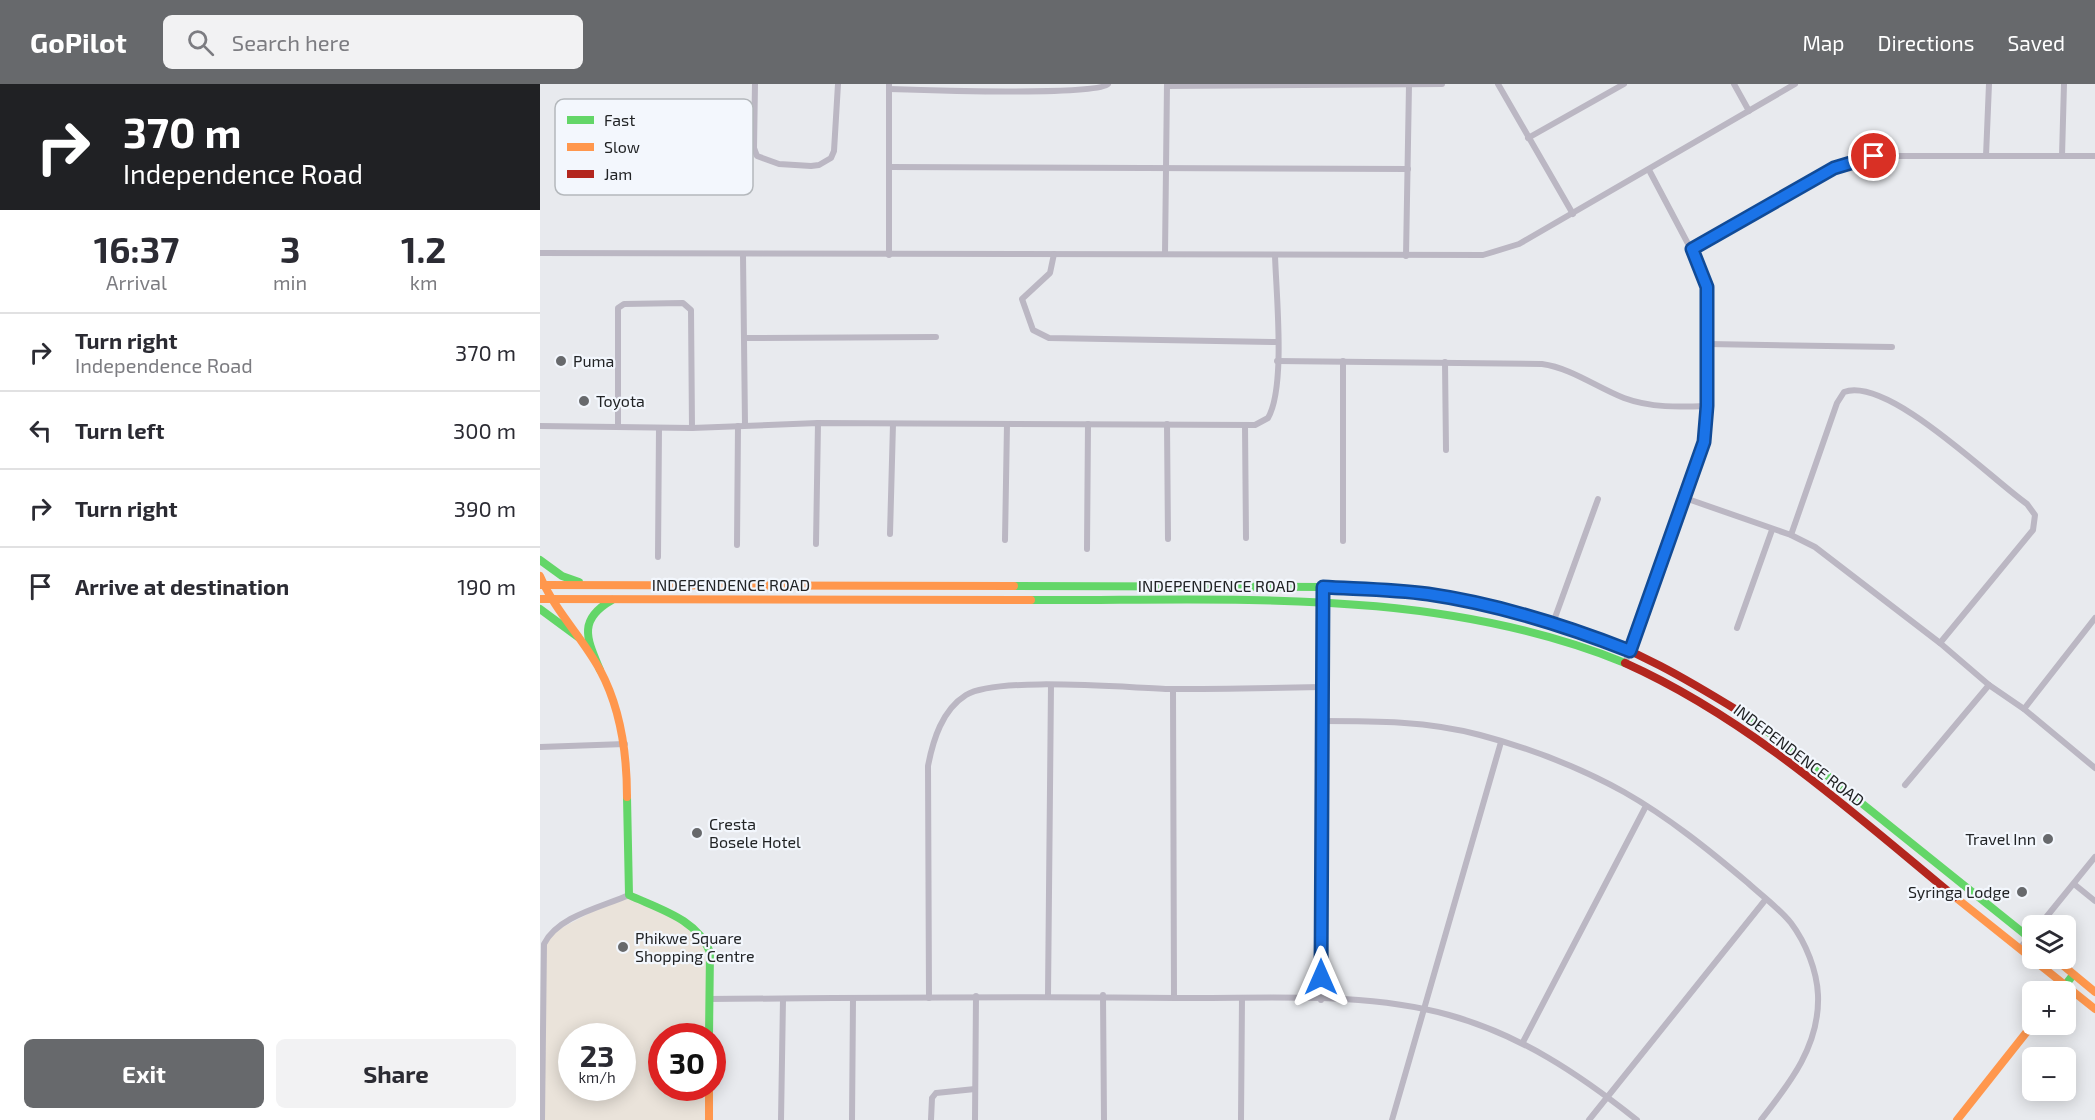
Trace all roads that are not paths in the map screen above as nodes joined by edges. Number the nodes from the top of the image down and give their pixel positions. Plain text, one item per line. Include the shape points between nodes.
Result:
1 (755, 84) edge
2 (838, 84) edge
3 (1108, 84) edge
4 (1442, 84) edge
5 (1498, 84) edge
6 (1624, 84) edge
7 (1734, 84) edge
8 (1795, 84) edge
9 (1989, 84) edge
10 (2064, 84) edge
11 (1167, 85) edge
12 (1285, 85) edge
13 (1365, 85) edge
14 (1409, 85) edge
15 (889, 87) edge
16 (1749, 111) junction
17 (1528, 138) junction
18 (1986, 156) junction
19 (2062, 156) junction
20 (2095, 156) edge
21 (890, 167) junction
22 (1167, 169) junction
23 (1408, 169) junction
24 (1649, 170) junction
25 (1573, 214) junction
26 (1692, 249) junction
27 (540, 253) edge
28 (1054, 254) junction
29 (1165, 254) junction
30 (743, 255) junction
31 (889, 255) junction
32 (1275, 255) junction
33 (1406, 256) junction
34 (746, 338) junction
35 (936, 338) dead end
36 (1276, 342) junction
37 (1708, 344) junction
38 (1892, 347) dead end
39 (1277, 361) junction
40 (1343, 361) junction
41 (1445, 362) junction
42 (1707, 406) junction
43 (818, 423) junction
44 (893, 424) junction
45 (1007, 424) junction
46 (1088, 424) junction
47 (1167, 424) junction
48 (1245, 425) junction
49 (540, 426) edge
50 (618, 426) junction
51 (741, 426) junction
52 (659, 428) junction
53 (692, 428) junction
54 (1446, 450) dead end
55 (1598, 498) dead end
56 (1685, 498) junction
57 (1772, 530) junction
58 (890, 534) dead end
59 (1791, 535) junction
60 (1246, 538) dead end
61 (1168, 539) dead end
62 (1005, 540) dead end
63 (1343, 541) dead end
64 (816, 544) dead end
65 (737, 545) dead end
66 (1087, 549) dead end
67 (658, 557) dead end
68 (540, 560) edge
69 (541, 582) edge
70 (589, 585) junction
71 (1323, 587) junction
72 (550, 598) junction
73 (540, 599) edge
74 (614, 599) junction
75 (1323, 602) junction
76 (540, 609) edge
77 (2095, 618) edge
78 (1553, 623) junction
79 (1737, 628) dead end
80 (578, 637) junction
81 (1940, 643) junction
82 (1630, 651) junction
83 (1625, 663) junction
84 (600, 670) junction
85 (1051, 685) junction
86 (1989, 685) junction
87 (1322, 687) junction
88 (1173, 689) junction
89 (2024, 709) junction
90 (1322, 721) junction
91 (1501, 742) junction
92 (625, 744) junction
93 (540, 747) edge
94 (2095, 768) edge
95 (1905, 785) dead end
96 (1646, 806) junction
97 (2095, 857) edge
98 (2074, 884) junction
99 (629, 895) junction
100 (1766, 899) junction
101 (2095, 901) edge
102 (2048, 915) edge
103 (2022, 930) edge
104 (2020, 948) joint
105 (2066, 969) edge
106 (2073, 975) junction
107 (2054, 981) edge
108 (2068, 981) edge
109 (2095, 992) edge
110 (1103, 995) junction
111 (976, 996) junction
112 (1048, 996) junction
113 (2076, 997) edge
114 (541, 998) edge
115 (929, 998) junction
116 (1174, 998) junction
117 (1242, 998) junction
118 (709, 999) junction
119 (783, 999) junction
120 (853, 999) junction
121 (1321, 1000) junction
122 (1425, 1009) junction
123 (2095, 1009) edge
124 (709, 1023) edge
125 (2024, 1035) edge
126 (1523, 1042) junction
127 (975, 1089) junction
128 (1608, 1097) junction
129 (709, 1101) edge
130 (542, 1120) edge
131 (709, 1120) edge
132 (782, 1120) edge
133 (852, 1120) edge
134 (931, 1120) edge
135 (975, 1120) edge
136 (1104, 1120) edge
137 (1241, 1120) edge
138 (1392, 1120) edge
139 (1589, 1120) edge
140 (1637, 1120) edge
141 (1761, 1120) edge
142 (1957, 1120) edge

1 - 2 street via 757,156 779,164 811,166 826,161 834,151
3 - 15 street via 1068,90
4 - 14 street
5 - 17 street
6 - 17 street
7 - 16 street
8 - 16 street
9 - 18 street
10 - 19 street
11 - 12 street
11 - 22 street
12 - 13 street
13 - 14 street
14 - 23 street
15 - 21 street
16 - 24 street
17 - 25 street
18 - 19 street
18 - 26 street via 1886,156 1851,161
19 - 20 street
21 - 22 street
21 - 31 street
22 - 23 street
22 - 29 street
23 - 33 street
24 - 25 street
24 - 26 street
25 - 33 street via 1501,251 1468,256
26 - 37 street via 1707,287
27 - 30 street
28 - 29 street
28 - 31 street
28 - 36 street via 1050,273 1022,299 1033,330 1049,338
29 - 32 street
30 - 31 street
30 - 34 street
32 - 33 street
32 - 36 street
34 - 35 street
34 - 51 street
36 - 39 street
37 - 38 street
37 - 42 street
39 - 40 street
39 - 48 street via 1273,410 1263,423
40 - 41 street
40 - 63 street
41 - 42 street via 1547,365 1642,403
41 - 54 street
42 - 56 street via 1701,453
43 - 44 street
43 - 51 street
43 - 64 street
44 - 45 street
44 - 58 street
45 - 46 street
45 - 62 street
46 - 47 street
46 - 66 street
47 - 48 street
47 - 61 street
48 - 60 street
49 - 50 street
50 - 52 street
50 - 53 street via 618,308 624,304 683,303 691,310
51 - 53 street
51 - 65 street
52 - 53 street
52 - 67 street
55 - 78 street
56 - 57 street
56 - 82 street
57 - 59 street
57 - 79 street
59 - 81 street via 1839,563
59 - 81 street via 1844,392 1858,390 1886,399 1915,415 2027,504 2035,515 2033,530
68 - 70 main road via 562,576
69 - 70 main road, INDEPENDENCE ROAD
69 - 72 main road
70 - 71 main road, INDEPENDENCE ROAD
71 - 75 street
71 - 78 main road, INDEPENDENCE ROAD via 1425,593
72 - 73 main road, INDEPENDENCE ROAD
72 - 74 main road, INDEPENDENCE ROAD
72 - 80 main road
74 - 75 main road, INDEPENDENCE ROAD
74 - 84 main road via 594,611 587,625 589,643
75 - 83 main road, INDEPENDENCE ROAD via 1464,615 1551,637
75 - 87 street
76 - 80 main road
77 - 89 street
78 - 82 main road, INDEPENDENCE ROAD
80 - 84 main road
81 - 86 street
82 - 83 street
82 - 103 main road, INDEPENDENCE ROAD via 1687,679 1753,720
83 - 104 main road, INDEPENDENCE ROAD via 1744,729
84 - 92 main road via 612,696
85 - 88 street
85 - 112 street
85 - 115 street via 1005,686 970,693 944,717 933,740 927,796
86 - 89 street
86 - 95 street
87 - 88 street
87 - 90 street
88 - 116 street
89 - 94 street
90 - 91 street via 1422,724
90 - 121 street
91 - 96 street via 1550,758
91 - 122 street
92 - 93 street
92 - 99 main road
96 - 100 street
96 - 126 street
97 - 98 street
98 - 101 street
98 - 102 street
99 - 114 street via 565,922 550,934 542,952
99 - 118 main road via 684,920 702,934 710,952
100 - 128 street
100 - 141 street via 1790,922 1806,948 1815,976 1818,1009 1816,1027 1802,1062
104 - 107 main road, INDEPENDENCE ROAD
105 - 106 main road
106 - 108 main road
106 - 109 main road
110 - 112 street
110 - 116 street
110 - 136 street
111 - 112 street
111 - 115 street
111 - 127 street
113 - 123 main road, INDEPENDENCE ROAD
114 - 130 street
115 - 120 street
116 - 117 street
117 - 121 street
117 - 137 street
118 - 119 street
118 - 124 main road
119 - 120 street
119 - 132 street
120 - 133 street
121 - 122 street
122 - 126 street
122 - 138 street
125 - 142 main road
126 - 128 street
127 - 134 street via 936,1093 932,1098
127 - 135 street
128 - 139 street
128 - 140 street
129 - 131 main road

